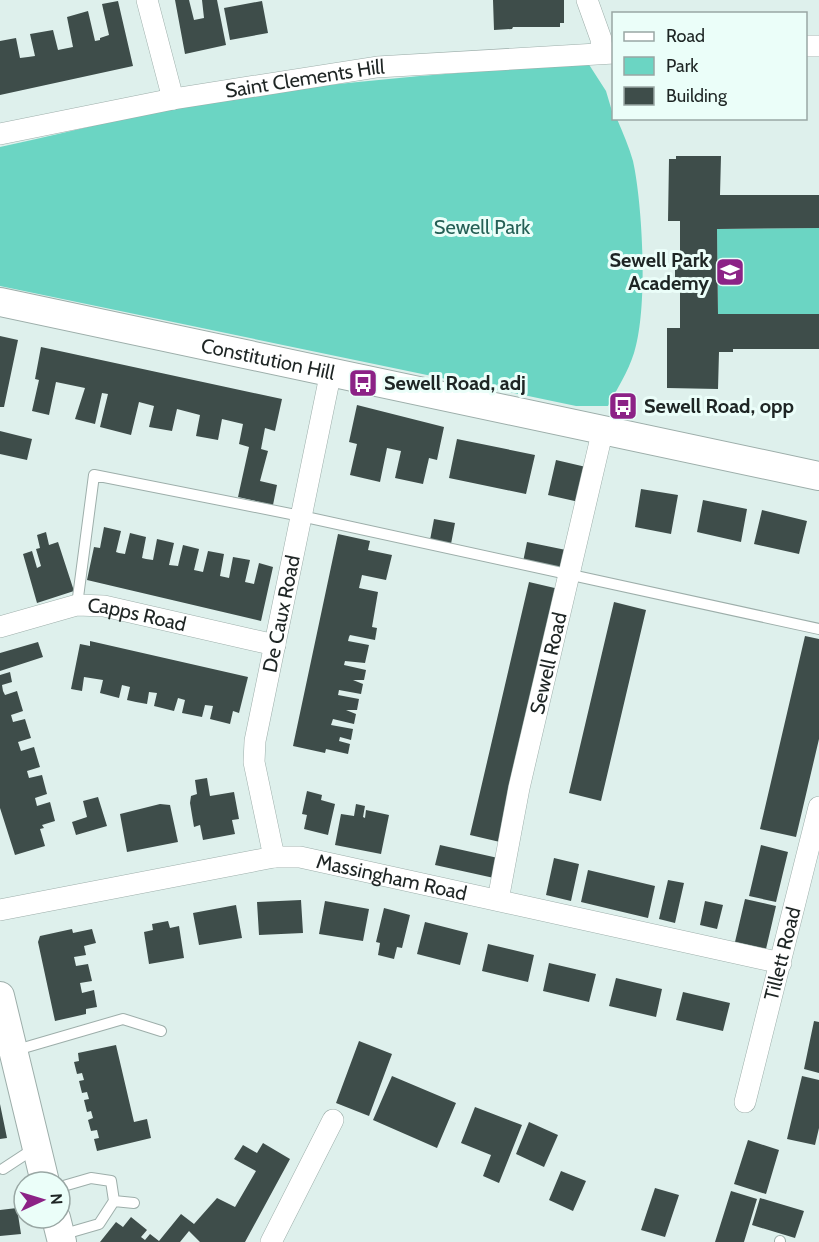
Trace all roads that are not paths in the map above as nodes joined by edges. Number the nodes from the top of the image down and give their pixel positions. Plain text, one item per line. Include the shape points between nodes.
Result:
1 (147, 0) edge
2 (587, 0) edge
3 (608, 53) edge
4 (173, 99) junction
5 (0, 134) edge
6 (0, 302) edge
7 (331, 371) junction
8 (603, 429) junction
9 (819, 476) edge
10 (301, 516) junction
11 (570, 575) junction
12 (77, 605) junction
13 (0, 627) edge
14 (819, 629) edge
15 (275, 645) junction
16 (819, 807) edge
17 (274, 857) junction
18 (498, 900) junction
19 (0, 910) edge
20 (781, 963) junction
21 (0, 996) edge
22 (161, 1031) dead end
23 (13, 1052) junction
24 (745, 1102) dead end
25 (333, 1120) dead end
26 (36, 1148) junction
27 (3, 1169) dead end
28 (42, 1170) edge
29 (72, 1184) edge
30 (114, 1201) junction
31 (134, 1203) dead end
32 (60, 1232) edge
33 (271, 1242) edge

1 - 4 street
2 - 3 street
3 - 4 street, Saint Clements Hill via 377,67
4 - 5 street, Saint Clements Hill
6 - 7 main road, Constitution Hill
7 - 8 main road, Constitution Hill
7 - 10 street, De Caux Road
8 - 9 main road, Constitution Hill
8 - 11 street, Sewell Road
10 - 11 lane
10 - 12 lane via 94,476
10 - 15 street, De Caux Road
11 - 14 lane
11 - 18 street, Sewell Road via 519,789
12 - 13 street, Capps Road
12 - 15 street, Capps Road via 104,606
15 - 17 street, De Caux Road via 254,762
16 - 20 street, Tillett Road
17 - 18 street, Massingham Road via 300,857
17 - 19 street, Massingham Road
18 - 20 street, Massingham Road
20 - 24 street, Tillett Road
21 - 23 main road
22 - 23 lane via 123,1019
23 - 26 main road
25 - 33 street
26 - 27 lane
26 - 28 main road
29 - 30 lane via 91,1178 111,1181
30 - 31 lane
30 - 32 lane via 99,1224

